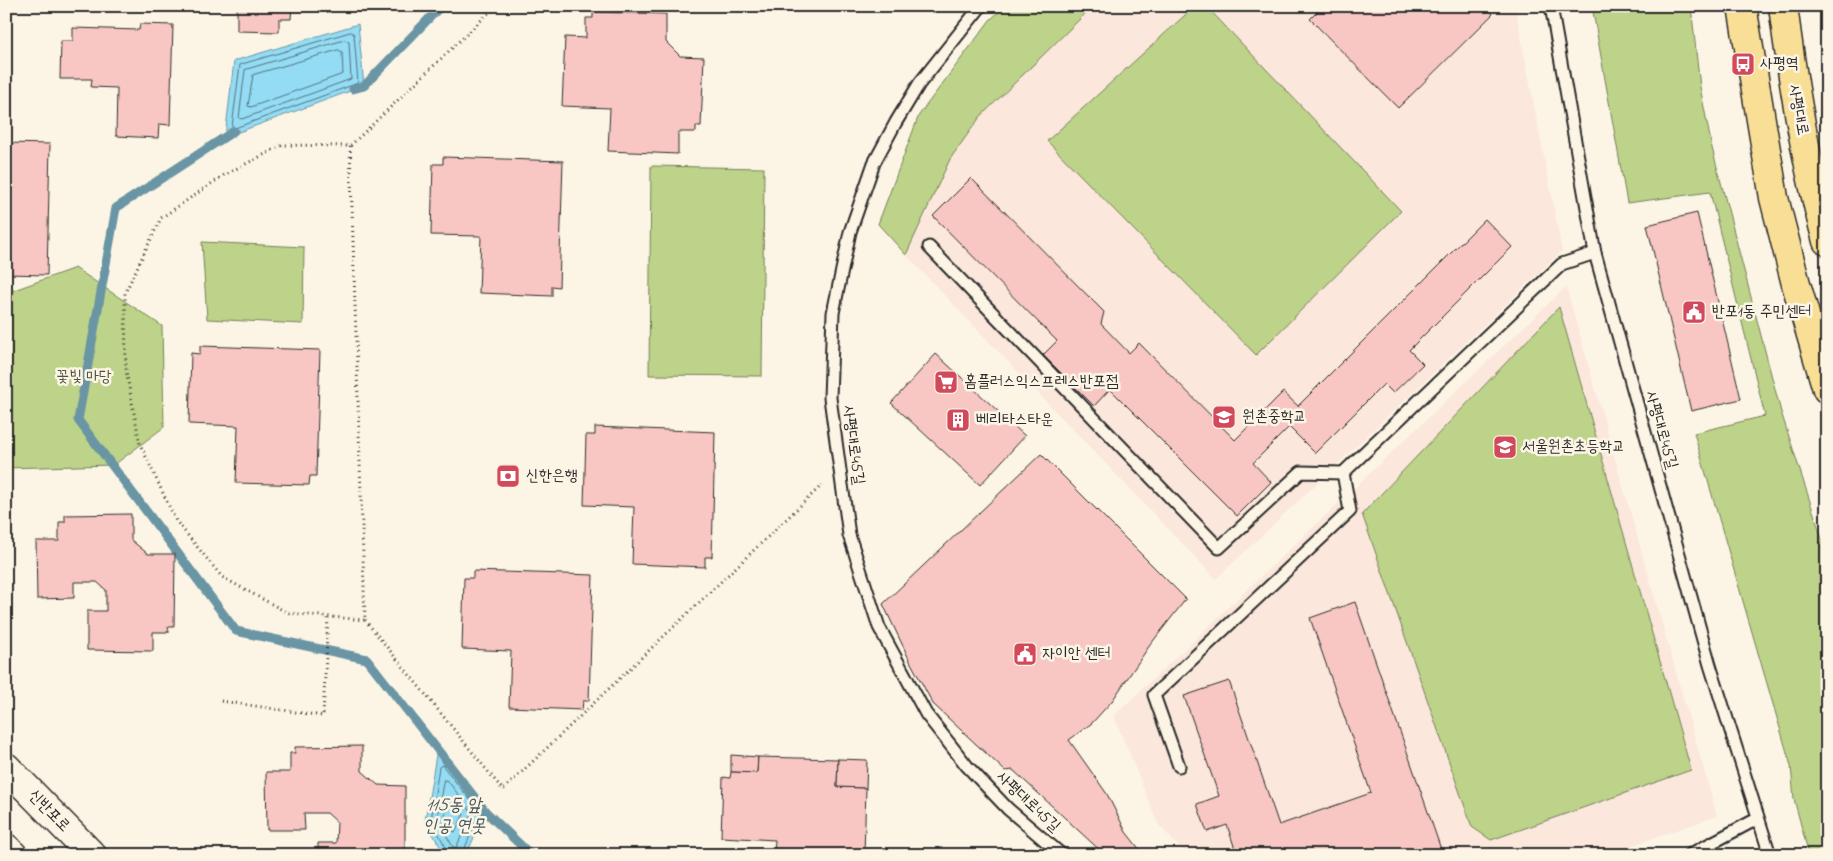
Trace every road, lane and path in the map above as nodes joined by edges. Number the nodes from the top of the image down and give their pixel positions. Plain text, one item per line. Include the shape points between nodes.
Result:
1 (496, 6) edge
2 (981, 6) edge
3 (1551, 6) edge
4 (1742, 6) edge
5 (1783, 6) edge
6 (350, 146) junction
7 (1827, 241) edge
8 (929, 246) dead end
9 (1595, 253) junction
10 (1827, 389) edge
11 (840, 468) junction
12 (1343, 473) junction
13 (328, 617) junction
14 (365, 620) junction
15 (221, 701) dead end
16 (1179, 766) dead end
17 (6, 767) edge
18 (1757, 819) junction
19 (6, 848) edge
20 (13, 855) edge
21 (92, 855) edge
22 (1062, 855) edge
23 (1689, 855) edge
24 (1770, 855) edge

1 - 6 path
2 - 11 lane, 사평대로45길 via 919,84 896,122 874,163 850,232 833,313 830,398
3 - 9 lane, 사평대로45길
4 - 10 main road via 1774,198
5 - 7 main road, 사평대로 via 1791,70 1815,198
6 - 13 path via 282,145 224,175 161,218 125,293 126,371 140,444 176,522 222,577 288,613
6 - 14 path
8 - 12 lane via 1219,548 1300,472
9 - 12 lane via 1562,264
9 - 18 lane, 사평대로45길 via 1710,665
11 - 14 path via 503,790
11 - 22 lane, 사평대로45길 via 849,535 879,627 926,714 967,766 1008,809
12 - 16 lane via 1350,511 1154,695
13 - 14 path
13 - 15 path via 323,716
17 - 21 main road, 신반포로
18 - 23 lane
18 - 24 lane, 사평대로45길
19 - 20 main road

